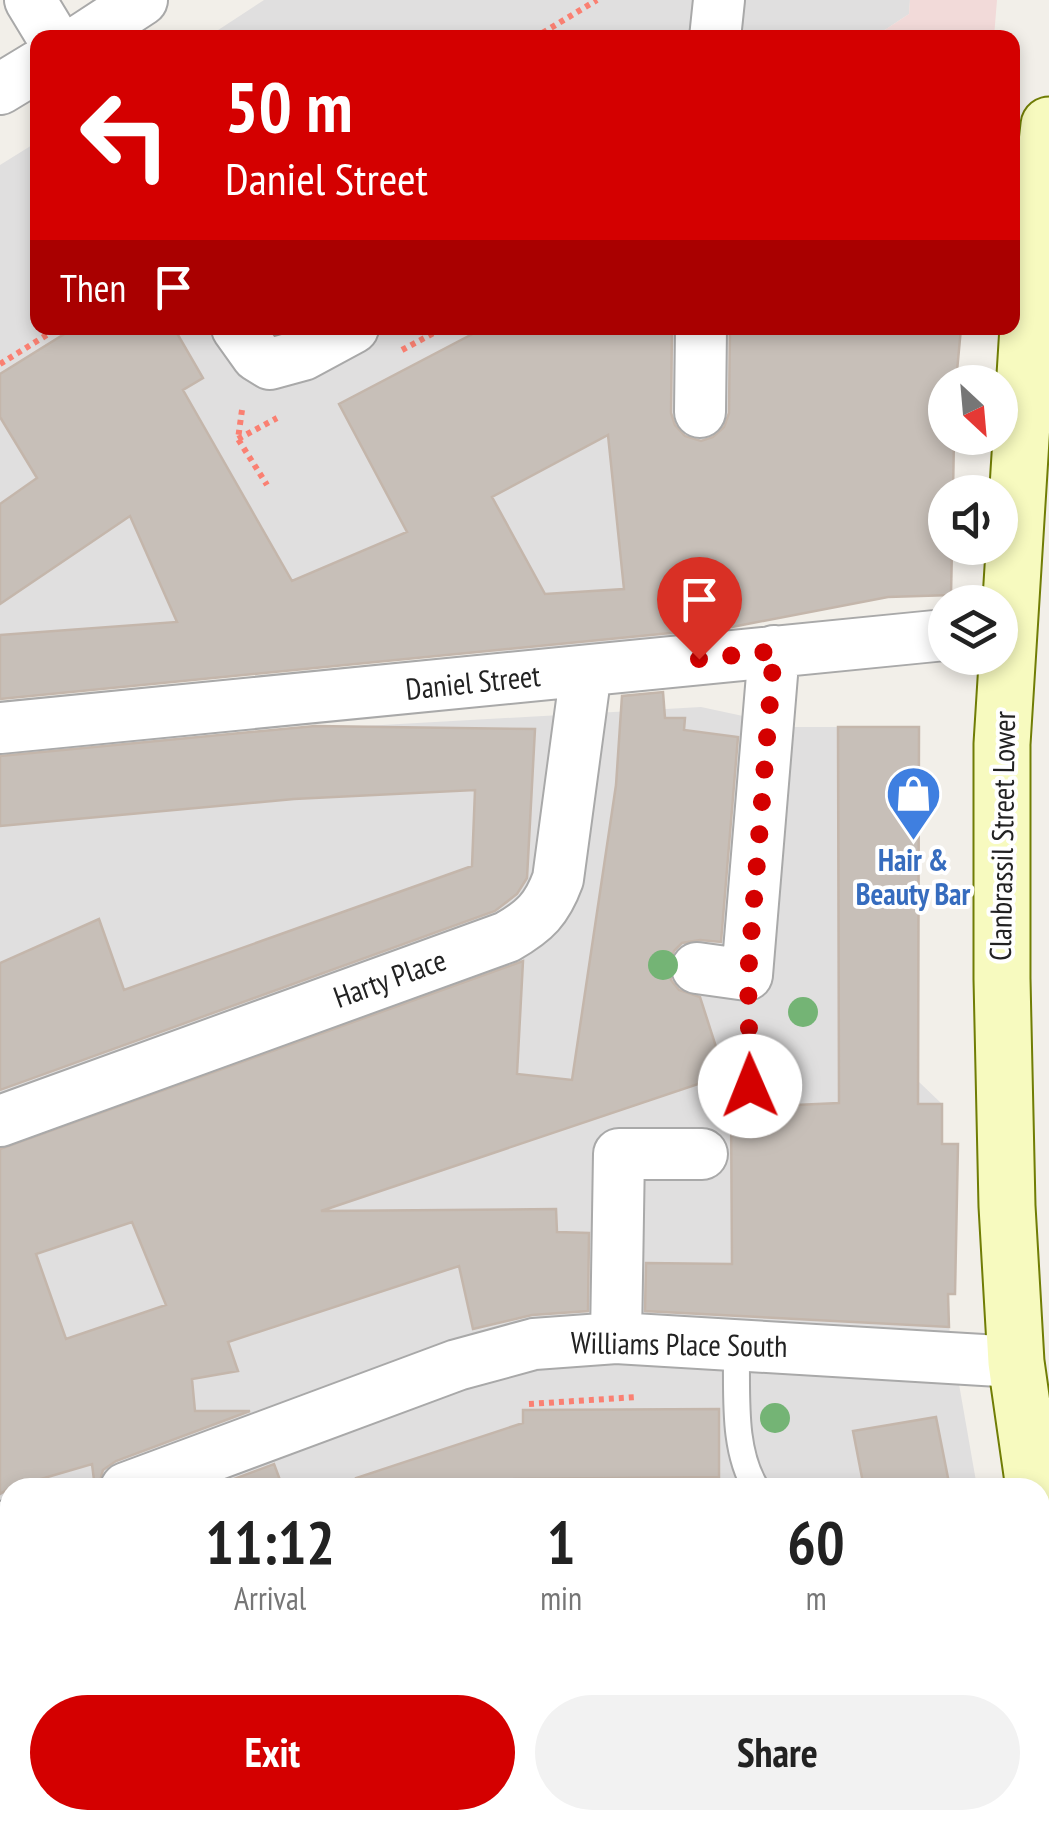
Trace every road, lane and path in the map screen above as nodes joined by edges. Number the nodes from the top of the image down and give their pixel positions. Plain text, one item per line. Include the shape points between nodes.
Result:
1 (30, 0) edge
2 (142, 0) edge
3 (597, 0) edge
4 (719, 0) edge
5 (48, 30) edge
6 (96, 30) edge
7 (547, 30) edge
8 (717, 30) edge
9 (30, 71) edge
10 (0, 90) edge
11 (1049, 124) edge
12 (47, 335) edge
13 (241, 335) edge
14 (340, 335) edge
15 (702, 335) edge
16 (0, 364) edge
17 (700, 412) dead end
18 (238, 440) dead end
19 (267, 485) dead end
20 (1009, 585) edge
21 (928, 637) edge
22 (774, 651) junction
23 (586, 672) junction
24 (1004, 675) edge
25 (0, 728) edge
26 (697, 968) dead end
27 (748, 975) junction
28 (0, 1122) edge
29 (702, 1154) joint
30 (616, 1338) junction
31 (736, 1343) junction
32 (1016, 1362) junction
33 (642, 1396) dead end
34 (526, 1404) dead end
35 (153, 1478) edge
36 (750, 1478) edge
37 (1033, 1478) edge

1 - 5 street
2 - 6 street
3 - 7 path
4 - 8 street
9 - 10 street
11 - 20 main road, Clanbrassil Street Lower
12 - 16 path
13 - 14 street via 270,364 303,356
15 - 17 street
18 - 19 path
21 - 22 street, Daniel Street
22 - 23 street, Daniel Street
22 - 27 street
23 - 25 street, Daniel Street
23 - 28 street, Harty Place via 558,879 534,922
24 - 32 main road, Clanbrassil Street Lower via 1002,979
26 - 27 street
27 - 29 path via 750,1086 706,1099
29 - 30 street via 619,1154
30 - 31 street, Williams Place South
30 - 35 street, Williams Place South via 534,1344 457,1365
31 - 32 street, Williams Place South
31 - 36 lane via 740,1441
32 - 37 main road, Clanbrassil Street Lower
33 - 34 path

